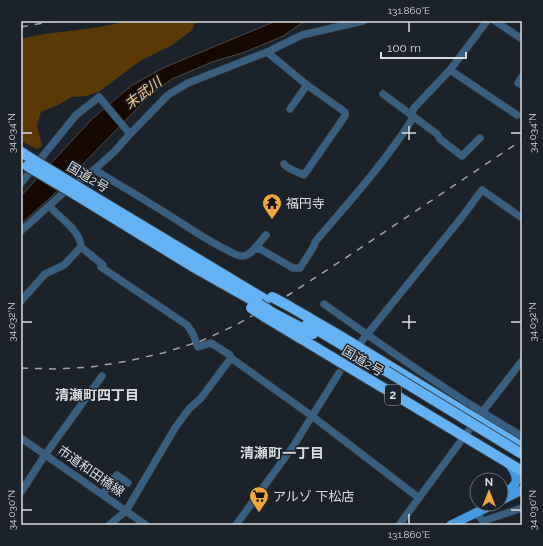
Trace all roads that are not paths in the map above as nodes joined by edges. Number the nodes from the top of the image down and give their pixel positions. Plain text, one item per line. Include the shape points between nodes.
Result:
1 (487, 21) edge
2 (495, 21) edge
3 (357, 22) edge
4 (522, 39) edge
5 (267, 52) junction
6 (450, 70) junction
7 (522, 77) edge
8 (307, 84) junction
9 (522, 85) edge
10 (383, 94) dead end
11 (290, 109) dead end
12 (517, 115) dead end
13 (412, 117) junction
14 (129, 132) junction
15 (480, 138) dead end
16 (21, 152) edge
17 (26, 162) edge
18 (284, 164) dead end
19 (95, 169) junction
20 (21, 183) edge
21 (49, 206) junction
22 (522, 218) edge
23 (21, 231) edge
24 (266, 235) dead end
25 (81, 247) junction
26 (255, 249) junction
27 (199, 265) junction
28 (21, 300) edge
29 (262, 302) junction
30 (324, 304) dead end
31 (276, 311) junction
32 (367, 334) junction
33 (361, 342) tunnel mouth
34 (231, 358) junction
35 (522, 361) edge
36 (339, 373) tunnel mouth
37 (102, 376) dead end
38 (312, 416) junction
39 (480, 416) junction
40 (465, 436) junction
41 (522, 436) edge
42 (21, 438) edge
43 (522, 447) edge
44 (522, 454) edge
45 (45, 455) junction
46 (509, 463) junction
47 (522, 471) edge
48 (128, 483) dead end
49 (509, 489) edge
50 (522, 490) edge
51 (21, 492) edge
52 (104, 494) junction
53 (509, 496) edge
54 (419, 498) junction
55 (522, 508) edge
56 (126, 511) junction
57 (473, 512) edge
58 (476, 512) joint
59 (453, 524) edge
60 (109, 525) edge
61 (146, 525) edge
62 (236, 525) edge
63 (398, 525) edge

1 - 6 street
2 - 4 street
3 - 5 street via 312,32
5 - 8 street
5 - 14 street via 175,90
6 - 12 street
6 - 13 street via 414,108
7 - 9 street via 518,83
8 - 11 street
8 - 18 street via 345,112 345,116 304,175
10 - 13 street
13 - 15 street via 462,156
13 - 26 street via 394,147 315,242 300,268 293,268 260,249
14 - 19 street via 115,152
14 - 20 street via 100,97 76,115
16 - 17 highway, 国道2号 / 2
17 - 27 highway, 国道2号 / 2, bridge
19 - 21 street
19 - 26 street via 214,244 242,256
21 - 23 street
21 - 25 street via 75,231
22 - 32 street via 482,190
24 - 26 street
25 - 28 street via 64,265 45,274
25 - 34 street via 98,260 109,274 187,325 198,347 211,343
27 - 29 highway, 国道2号 / 2
27 - 29 highway, 国道2号 / 2
29 - 31 highway, 国道2号 / 2, bridge
29 - 31 highway, 国道2号 / 2
30 - 32 street
31 - 39 highway, 国道2号 / 2
31 - 40 highway, 国道2号 / 2 via 355,372
31 - 44 highway, 国道2号 / 2, bridge via 309,332 386,371
32 - 33 street
32 - 39 street
34 - 38 street
34 - 56 street via 175,428
35 - 39 street
36 - 38 street
37 - 45 street
38 - 54 street
38 - 62 street
39 - 40 street
39 - 41 street
39 - 43 highway, 国道2号 / 2
40 - 46 highway, 国道2号 / 2
40 - 54 street
42 - 45 street, 市道和田橋線
45 - 51 street
45 - 52 street, 市道和田橋線
46 - 47 highway, 国道2号 / 2
46 - 49 main road via 517,474 517,479
48 - 52 street via 117,476
50 - 53 main road
52 - 56 street, 市道和田橋線
54 - 63 street
55 - 58 street via 483,521
56 - 60 street
56 - 61 street, 市道和田橋線
57 - 59 main road
58 - 59 main road

